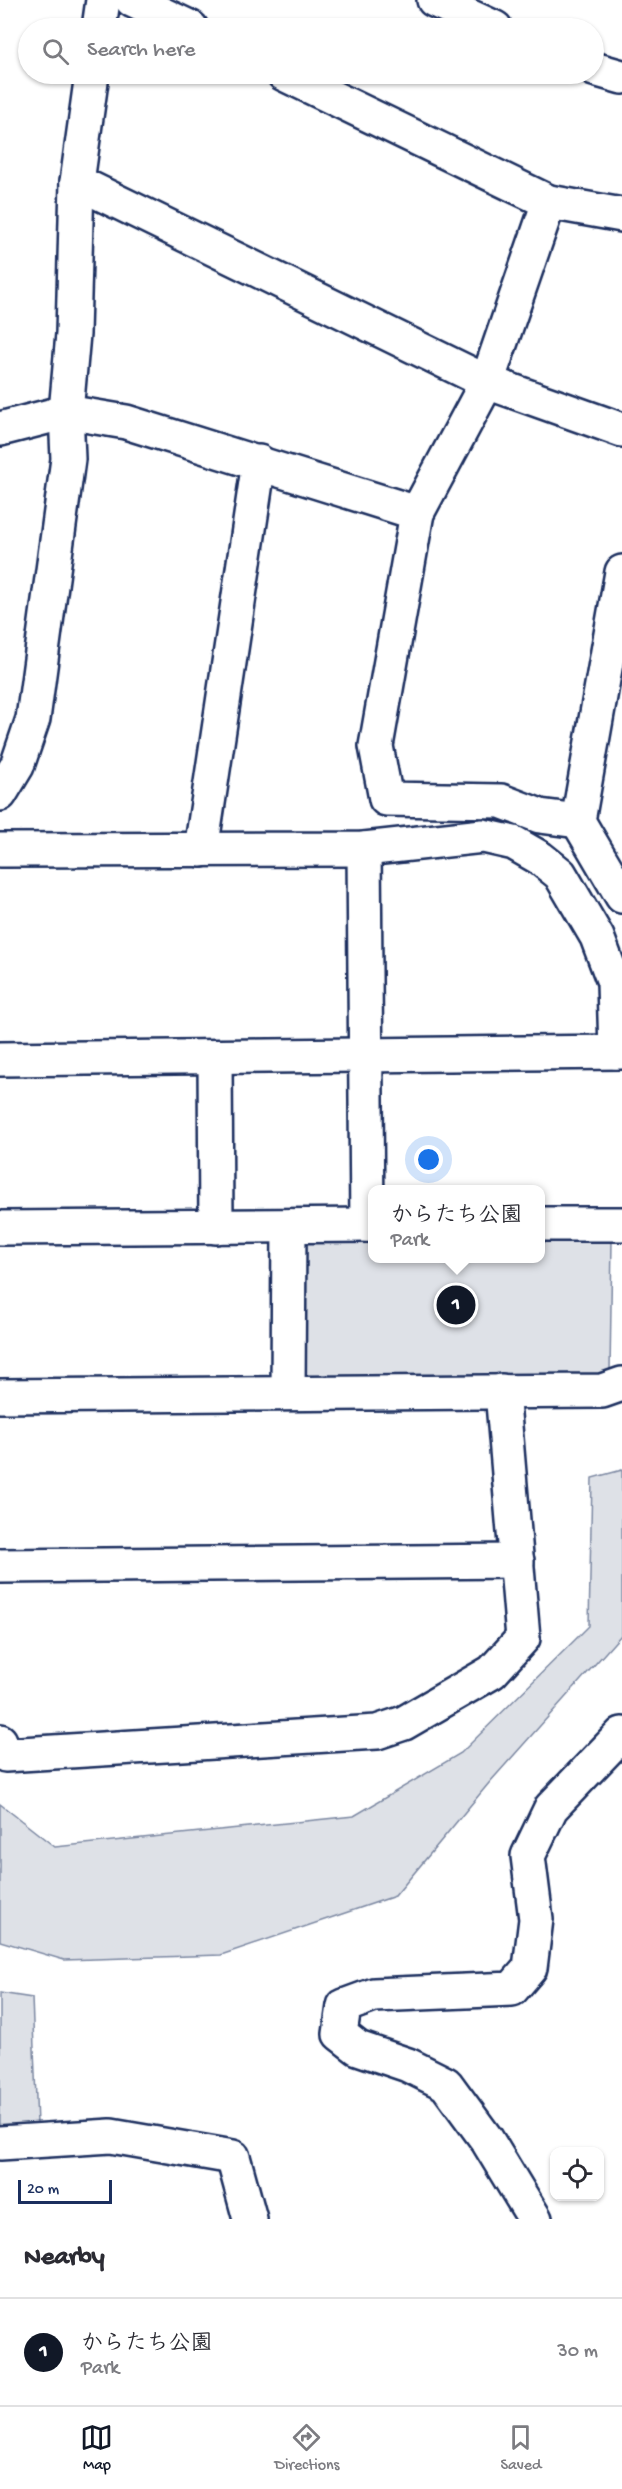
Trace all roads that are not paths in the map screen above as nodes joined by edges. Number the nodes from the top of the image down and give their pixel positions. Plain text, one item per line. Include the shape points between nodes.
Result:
1 (103, 0) edge
2 (132, 0) edge
3 (434, 0) edge
4 (100, 18) edge
5 (170, 18) edge
6 (473, 18) edge
7 (604, 72) edge
8 (622, 77) edge
9 (91, 84) edge
10 (305, 84) edge
11 (77, 182) junction
12 (549, 202) junction
13 (622, 215) edge
14 (487, 382) junction
15 (66, 412) junction
16 (0, 429) edge
17 (622, 430) edge
18 (259, 462) junction
19 (417, 513) junction
20 (622, 572) edge
21 (614, 670) edge
22 (0, 794) edge
23 (578, 821) junction
24 (364, 849) junction
25 (0, 850) edge
26 (201, 850) junction
27 (622, 896) edge
28 (619, 1052) edge
29 (366, 1055) junction
30 (215, 1057) junction
31 (0, 1059) edge
32 (369, 1185) edge
33 (545, 1224) edge
34 (622, 1224) edge
35 (368, 1225) edge
36 (289, 1226) junction
37 (216, 1227) junction
38 (0, 1228) edge
39 (622, 1384) edge
40 (502, 1391) junction
41 (288, 1393) junction
42 (0, 1396) edge
43 (517, 1561) junction
44 (0, 1566) edge
45 (622, 1734) edge
46 (0, 1741) edge
47 (0, 2143) edge
48 (250, 2219) edge
49 (535, 2219) edge

1 - 4 street
2 - 5 street
3 - 6 street
7 - 8 street
9 - 11 street
10 - 12 street
11 - 14 street
11 - 15 street via 73,334
12 - 13 street
12 - 14 street
14 - 17 street
14 - 19 street
15 - 16 street
15 - 18 street via 126,422
15 - 22 street via 68,459 33,719 17,765
18 - 19 street
18 - 26 street
19 - 23 street via 376,746 386,799 501,801 540,816
20 - 21 street
21 - 23 street
23 - 27 street
24 - 26 street
24 - 28 street via 483,836 514,843 540,858 560,874 597,937 614,982
24 - 29 street
25 - 26 street
28 - 29 street
29 - 30 street
29 - 32 street
30 - 31 street
30 - 37 street
33 - 34 street
35 - 36 street
36 - 37 street
36 - 41 street
37 - 38 street
39 - 40 street via 603,1390
40 - 41 street
40 - 43 street
41 - 42 street
43 - 44 street
43 - 46 street via 523,1638 492,1672 404,1723 377,1732 5,1755
45 - 49 street via 551,1808 528,1856 536,1919 530,1968 512,1989 374,1995 344,2006 340,2034 358,2048 408,2065 446,2084 487,2140
47 - 48 street via 111,2136 233,2157

